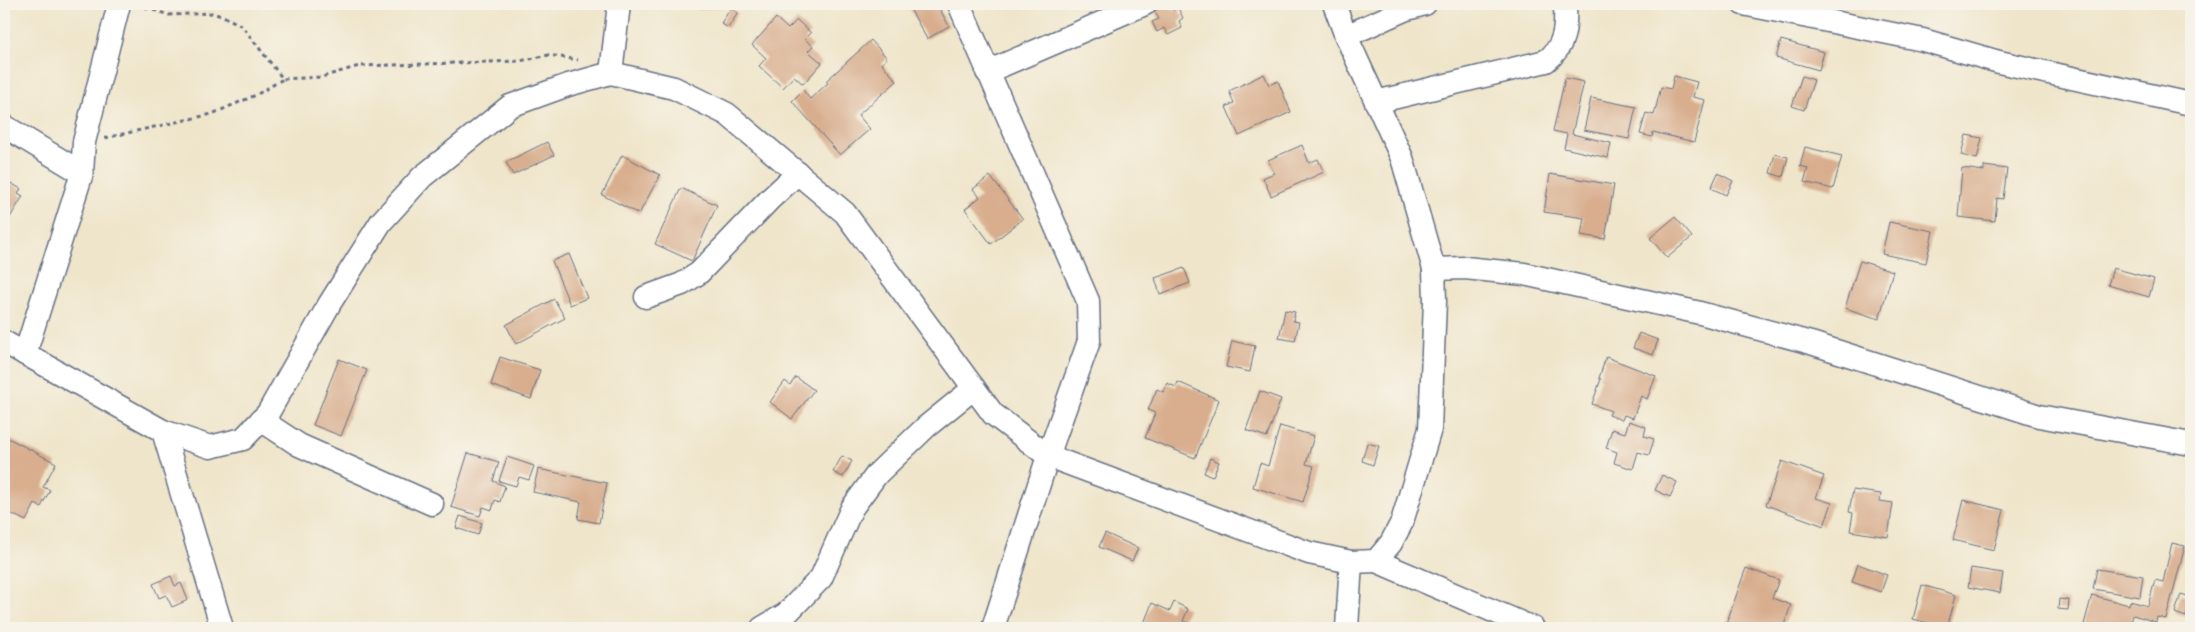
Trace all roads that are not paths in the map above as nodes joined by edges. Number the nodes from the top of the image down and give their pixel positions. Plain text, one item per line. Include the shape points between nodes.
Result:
1 (119, 4) edge
2 (619, 4) edge
3 (959, 4) edge
4 (1145, 4) edge
5 (1334, 4) edge
6 (1425, 4) edge
7 (1565, 4) edge
8 (1743, 4) edge
9 (1346, 36) junction
10 (988, 72) junction
11 (606, 74) junction
12 (1376, 102) junction
13 (2191, 104) edge
14 (4, 126) edge
15 (82, 173) junction
16 (798, 173) junction
17 (1434, 269) junction
18 (646, 297) dead end
19 (4, 342) edge
20 (25, 354) junction
21 (974, 388) junction
22 (262, 420) junction
23 (163, 431) junction
24 (2191, 444) edge
25 (1048, 456) junction
26 (432, 504) dead end
27 (1376, 561) junction
28 (1351, 562) junction
29 (222, 628) edge
30 (762, 628) edge
31 (993, 628) edge
32 (1347, 628) edge
33 (1532, 628) edge

1 - 15 street via 84,142
2 - 11 street
3 - 10 street
4 - 10 street
5 - 9 street
6 - 9 street
7 - 12 street via 1566,30 1554,55 1546,61
8 - 13 street via 1923,40 1999,62
9 - 12 street
10 - 25 street via 1088,301 1089,341
11 - 16 street via 674,88 727,114
11 - 22 street via 510,106 422,177 381,222 330,302
12 - 17 street via 1402,158
14 - 15 street
15 - 20 street
16 - 18 street via 699,273 682,284
16 - 21 street via 845,213
17 - 24 street via 1465,268 1524,274 1700,313 1811,343 2039,416
17 - 27 street via 1430,429 1402,522 1391,544
19 - 20 street
20 - 23 street
21 - 25 street via 993,414
21 - 30 street via 926,427 877,474 852,508 821,578 786,614
22 - 23 street via 244,439 210,447
22 - 26 street via 299,444
23 - 29 street
25 - 28 street via 1308,553
25 - 31 street
27 - 28 street
27 - 33 street
28 - 32 street

